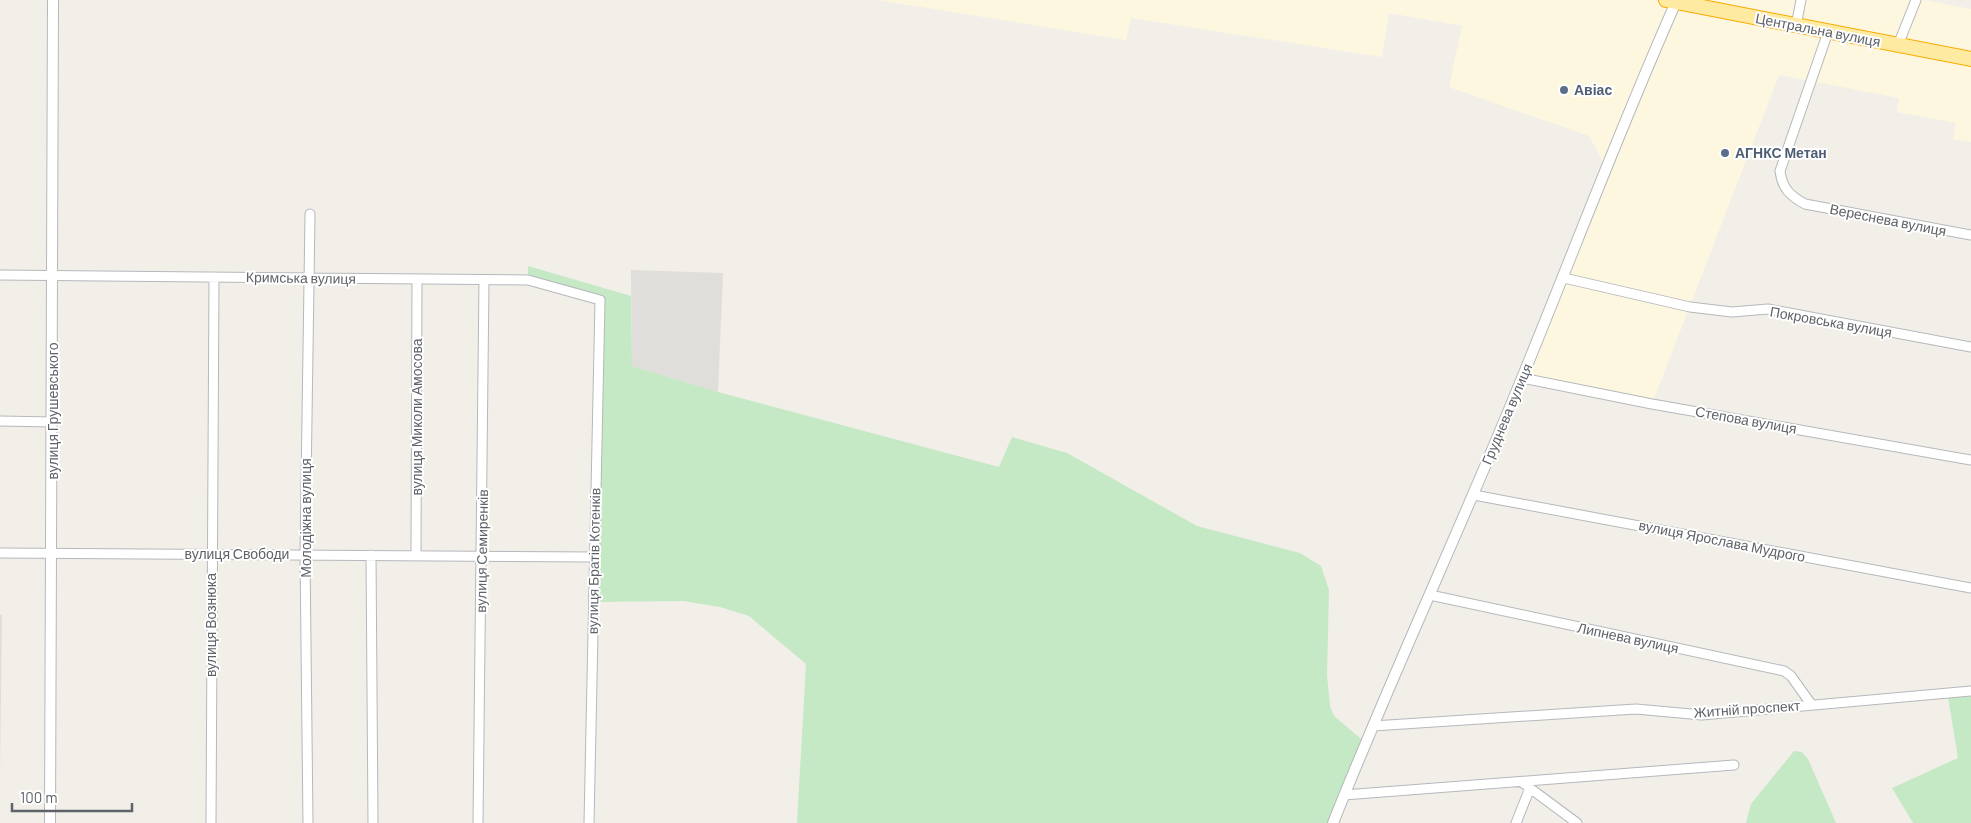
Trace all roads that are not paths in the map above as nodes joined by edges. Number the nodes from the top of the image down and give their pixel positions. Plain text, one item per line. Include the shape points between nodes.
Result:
1 (53, 0) edge
2 (1801, 0) edge
3 (1916, 0) edge
4 (1671, 1) edge
5 (1796, 26) junction
6 (1828, 32) junction
7 (1898, 45) junction
8 (1971, 59) edge
9 (310, 214) dead end
10 (1971, 236) edge
11 (52, 274) junction
12 (0, 275) edge
13 (214, 277) junction
14 (309, 278) junction
15 (1564, 278) junction
16 (417, 279) junction
17 (484, 280) junction
18 (600, 300) joint
19 (1971, 347) edge
20 (1522, 378) junction
21 (0, 421) edge
22 (53, 422) junction
23 (1971, 460) edge
24 (1474, 495) junction
25 (0, 553) edge
26 (52, 553) junction
27 (212, 554) junction
28 (305, 554) junction
29 (371, 555) junction
30 (416, 555) junction
31 (482, 556) junction
32 (594, 557) junction
33 (1971, 588) edge
34 (1430, 595) junction
35 (1971, 691) edge
36 (1810, 704) junction
37 (1373, 726) junction
38 (1734, 765) dead end
39 (1526, 786) junction
40 (1344, 795) junction
41 (50, 823) edge
42 (211, 823) edge
43 (308, 823) edge
44 (373, 823) edge
45 (478, 823) edge
46 (589, 823) edge
47 (1333, 823) edge
48 (1516, 823) edge
49 (1577, 823) edge

1 - 11 street, вулиця Грушевського
2 - 5 street
3 - 7 street
4 - 5 highway, Центральна вулиця
4 - 15 street, Груднева вулиця
5 - 6 highway, Центральна вулиця
6 - 7 highway, Центральна вулиця
6 - 10 street, Вереснева вулиця via 1780,172 1786,191 1805,204
7 - 8 highway, Центральна вулиця
9 - 14 street, Молодіжна вулиця
11 - 12 street, Кримська вулиця
11 - 13 street, Кримська вулиця
11 - 22 street, вулиця Грушевського
13 - 14 street, Кримська вулиця
13 - 27 street, вулиця Вознюка
14 - 16 street, Кримська вулиця
14 - 28 street, Молодіжна вулиця
15 - 19 street, Покровська вулиця via 1690,307 1732,312 1768,309
15 - 20 street, Груднева вулиця
16 - 17 street, Кримська вулиця
16 - 30 street, вулиця Миколи Амосова
17 - 18 street, Кримська вулиця via 528,280
17 - 31 street, вулиця Семиренків
18 - 32 street, вулиця Братів Котенків
20 - 23 street, Степова вулиця
20 - 24 street, Груднева вулиця
21 - 22 street
22 - 26 street, вулиця Грушевського
24 - 33 street, вулиця Ярослава Мудрого
24 - 34 street, Груднева вулиця
25 - 26 street, вулиця Свободи
26 - 27 street, вулиця Свободи
26 - 41 street, вулиця Грушевського
27 - 28 street, вулиця Свободи
27 - 42 street, вулиця Вознюка
28 - 29 street, вулиця Свободи
28 - 43 street, Молодіжна вулиця
29 - 30 street, вулиця Свободи
29 - 44 street
30 - 31 street, вулиця Свободи
31 - 32 street, вулиця Свободи
31 - 45 street, вулиця Семиренків
32 - 46 street, вулиця Братів Котенків
34 - 36 street, Липнева вулиця via 1784,671
34 - 37 street, Груднева вулиця
35 - 36 street, Житній проспект
36 - 37 street, Житній проспект via 1702,715 1636,709
37 - 40 street, Груднева вулиця
38 - 39 street
39 - 40 street
39 - 48 street
39 - 49 street
40 - 47 street, Груднева вулиця

